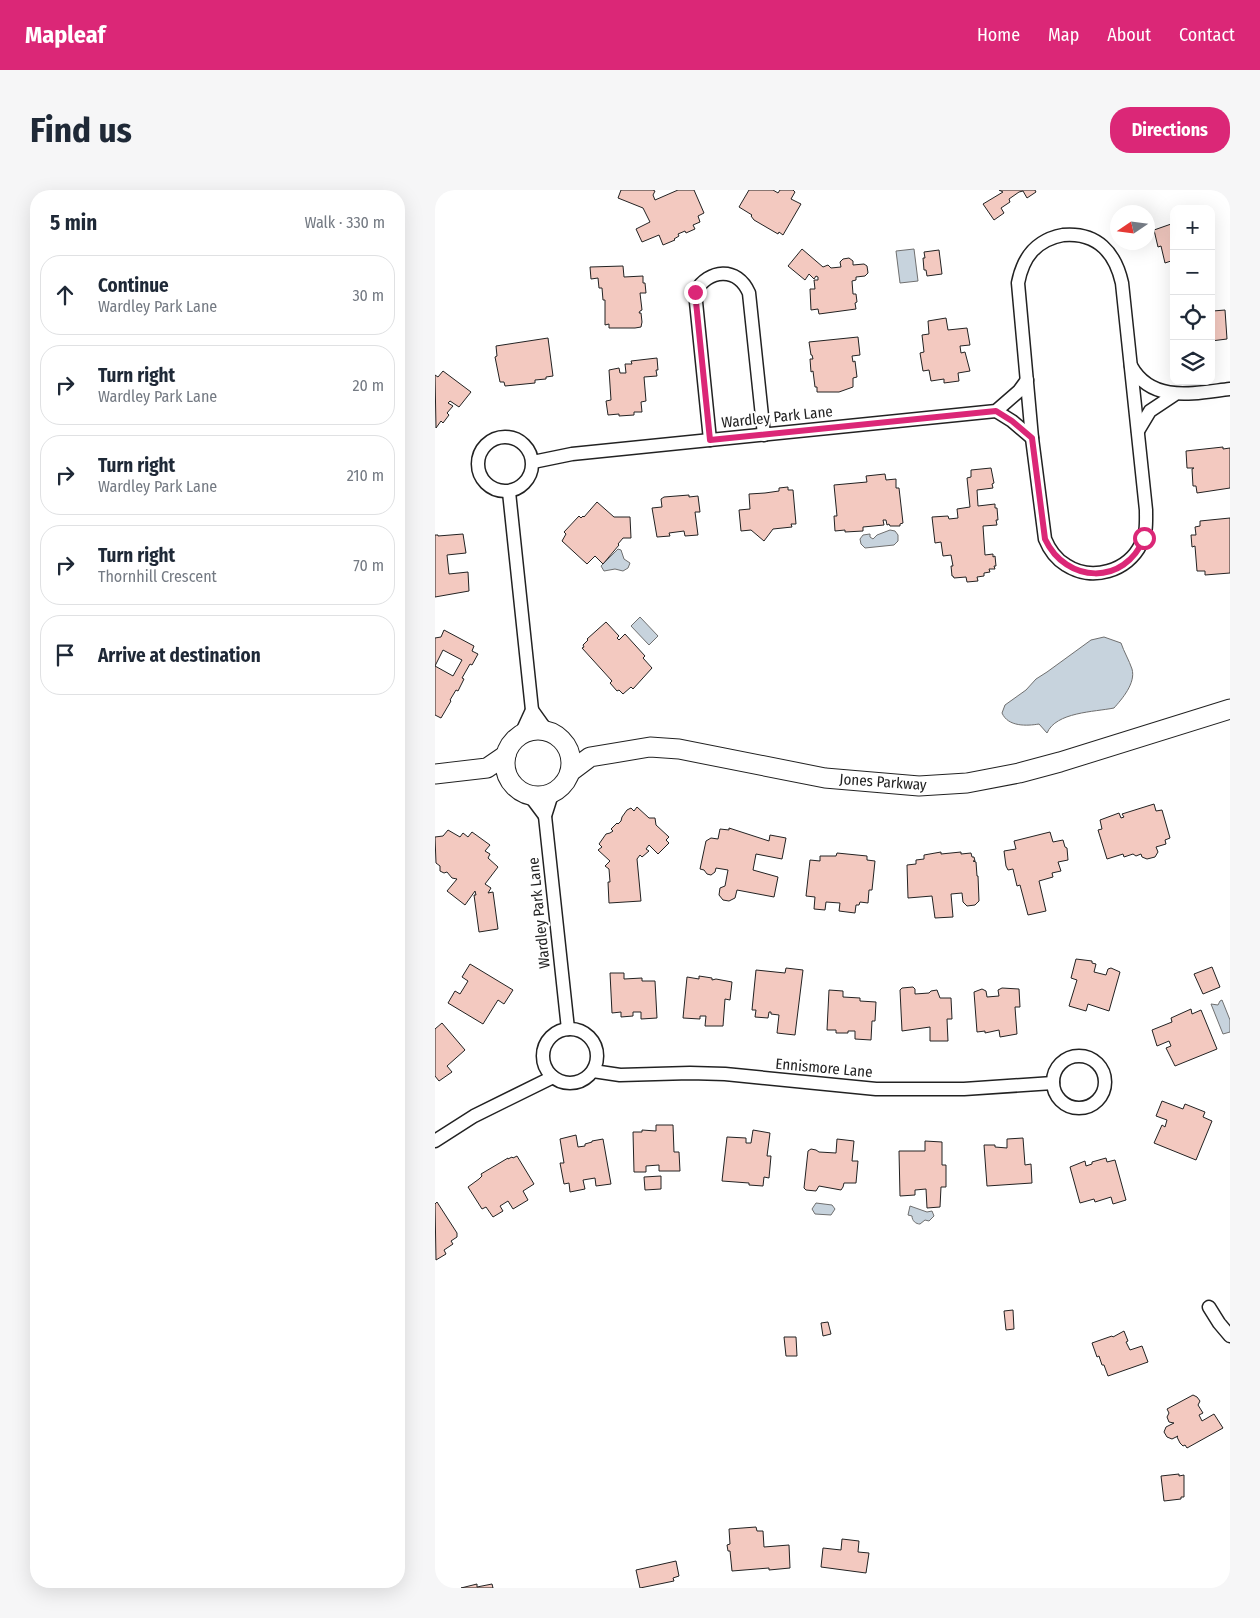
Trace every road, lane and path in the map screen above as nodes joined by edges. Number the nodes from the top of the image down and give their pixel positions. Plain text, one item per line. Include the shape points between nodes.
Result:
1 (1131, 366) junction
2 (1027, 380) junction
3 (1230, 389) edge
4 (1174, 394) junction
5 (996, 411) junction
6 (1138, 430) junction
7 (763, 435) junction
8 (1032, 438) junction
9 (710, 440) junction
10 (533, 462) junction
11 (509, 492) junction
12 (1230, 709) edge
13 (532, 710) junction
14 (547, 731) junction
15 (521, 734) junction
16 (568, 749) junction
17 (505, 755) junction
18 (590, 756) junction
19 (487, 768) junction
20 (570, 772) junction
21 (435, 774) edge
22 (509, 780) junction
23 (551, 794) junction
24 (530, 796) junction
25 (545, 816) junction
26 (568, 1029) junction
27 (593, 1071) junction
28 (553, 1077) junction
29 (1053, 1083) junction
30 (435, 1140) edge
31 (1209, 1307) dead end
32 (1230, 1336) edge

1 - 2 street via 1122,283 1116,262 1102,245 1091,239 1063,235 1044,241 1033,250 1024,261 1020,275 1018,295
1 - 4 street via 1144,382
1 - 6 street
2 - 5 street
2 - 8 street
3 - 4 street
4 - 6 street via 1150,411
5 - 7 street, Wardley Park Lane
5 - 8 street
6 - 8 street via 1146,510 1144,538 1125,564 1097,573 1081,572 1066,566 1045,539
7 - 9 street, Wardley Park Lane
7 - 9 street via 749,293 745,282 727,274 717,274 700,284 695,292
9 - 10 street, Wardley Park Lane via 571,454
10 - 11 street via 529,478
10 - 11 street via 525,445 509,437 491,440 484,446 477,464 483,481 498,491
11 - 13 street
12 - 18 street, Jones Parkway via 1019,773 967,783 919,786 825,778 679,749 650,747
13 - 14 street
13 - 15 street
14 - 15 street
14 - 16 street via 558,736
15 - 17 street
16 - 18 street, Jones Parkway
16 - 20 street
17 - 19 street
17 - 22 street
18 - 20 street
19 - 21 street
19 - 22 street
20 - 23 street via 565,782
22 - 24 street via 520,792
23 - 24 street
23 - 25 street, Wardley Park Lane
24 - 25 street
25 - 26 street, Wardley Park Lane
26 - 27 street via 579,1030 593,1042 598,1060
26 - 28 street via 554,1035 544,1049 545,1067
27 - 28 street via 573,1084
27 - 29 street, Ennismore Lane via 620,1076 725,1074 876,1089 964,1089
28 - 30 street via 474,1116
29 - 29 street via 1056,1096 1071,1107 1080,1108 1088,1107 1101,1097 1106,1081 1095,1060 1078,1055 1061,1062
31 - 32 street

